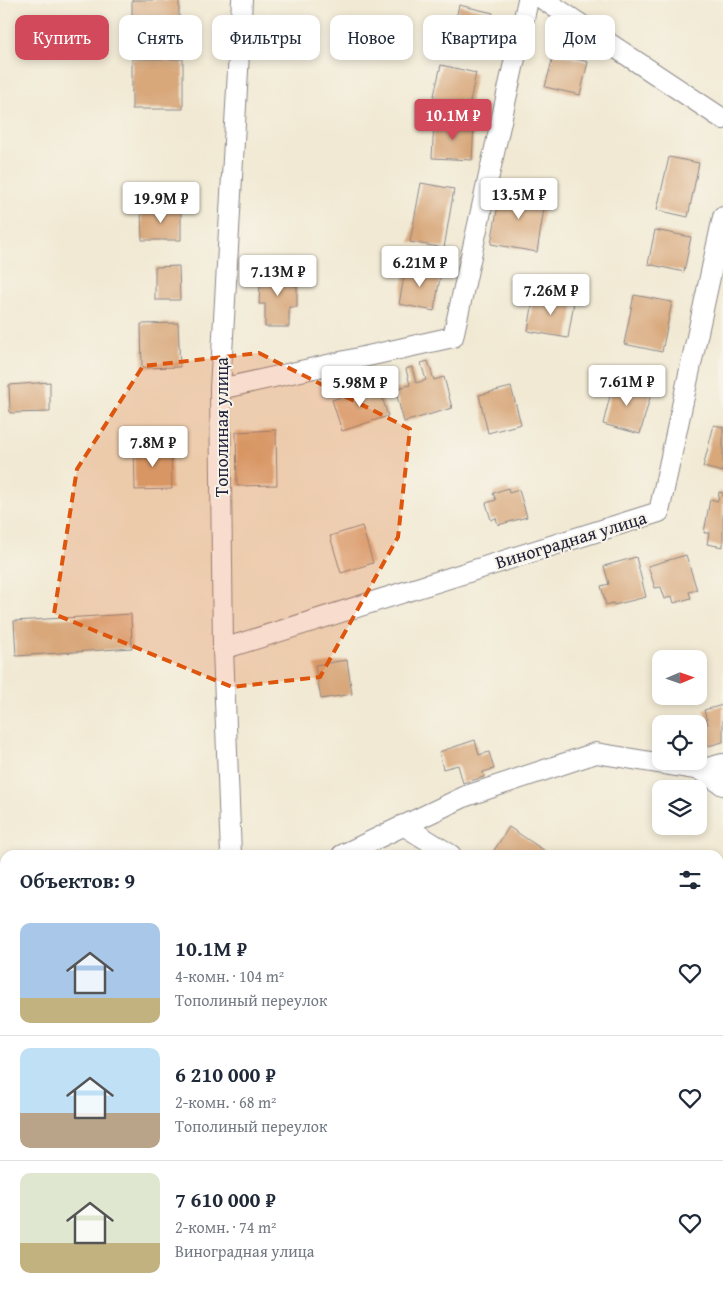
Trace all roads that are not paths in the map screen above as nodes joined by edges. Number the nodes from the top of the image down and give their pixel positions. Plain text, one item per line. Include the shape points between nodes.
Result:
1 (242, 0) edge
2 (528, 0) edge
3 (544, 0) edge
4 (723, 119) edge
5 (723, 217) edge
6 (220, 389) junction
7 (223, 649) junction
8 (652, 763) edge
9 (723, 764) edge
10 (707, 768) edge
11 (700, 770) edge
12 (723, 785) edge
13 (403, 825) junction
14 (231, 850) edge
15 (352, 850) edge
16 (443, 850) edge

1 - 6 street, Тополиная улица
2 - 6 street via 453,337
3 - 4 street
5 - 7 street, Виноградная улица via 659,512
6 - 7 street, Тополиная улица
7 - 14 street, Тополиная улица
8 - 13 street via 596,754 466,796
9 - 10 street
11 - 12 street
13 - 15 street
13 - 16 street

